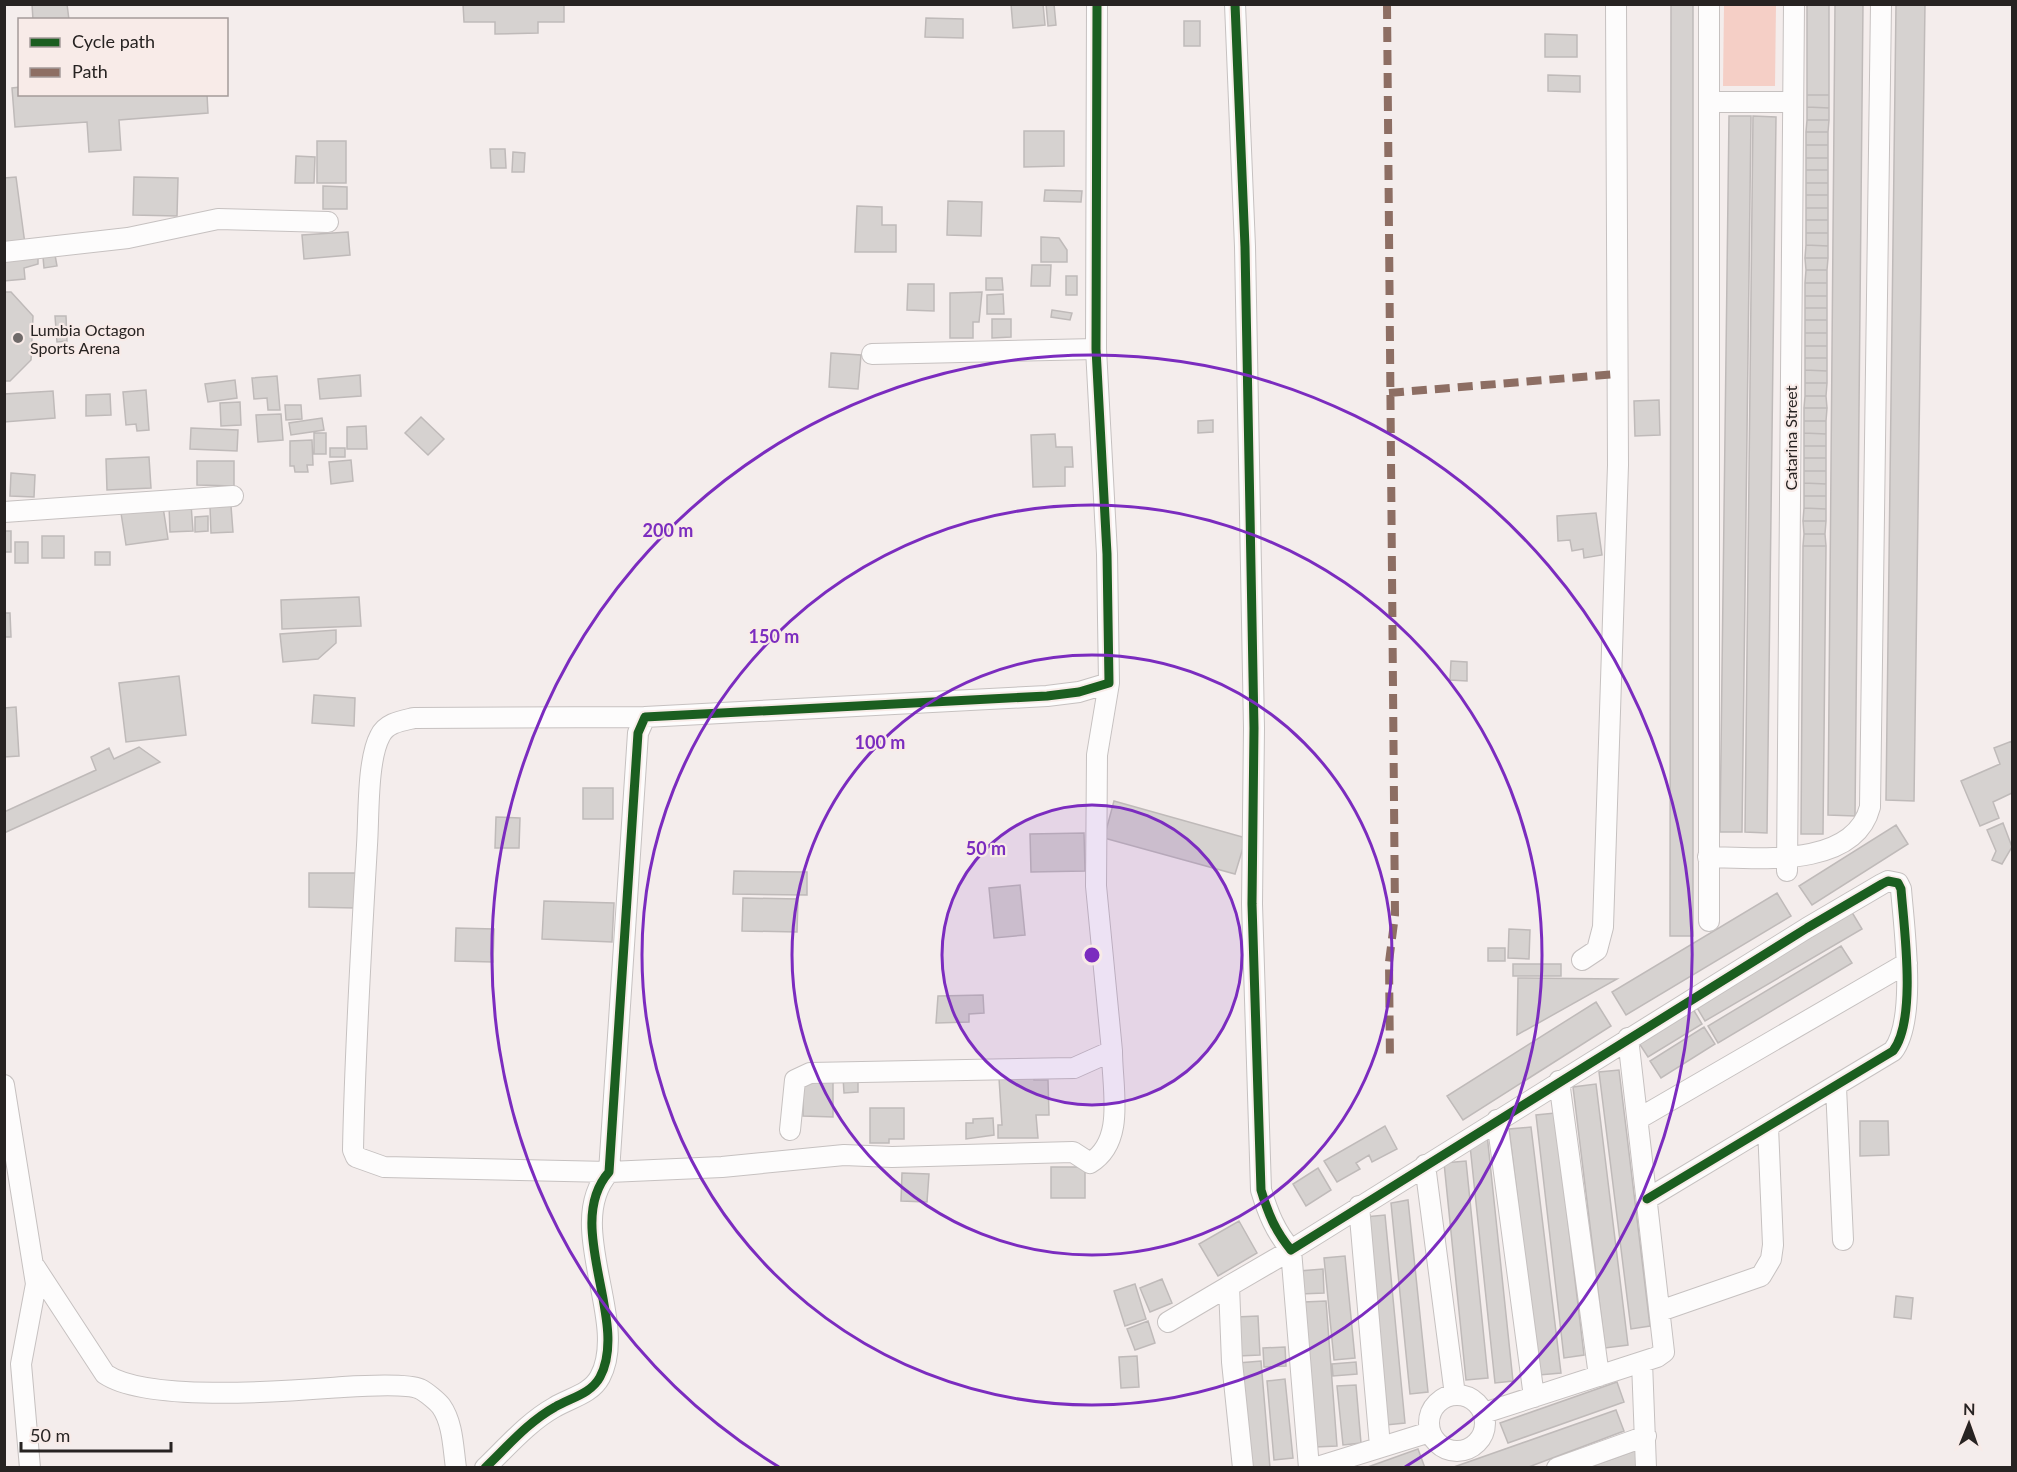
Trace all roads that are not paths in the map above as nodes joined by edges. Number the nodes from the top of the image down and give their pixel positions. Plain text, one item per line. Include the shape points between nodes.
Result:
1 (1097, 4) edge
2 (1234, 4) edge
3 (1616, 4) edge
4 (1709, 4) edge
5 (1794, 4) edge
6 (1881, 4) edge
7 (1709, 102) junction
8 (1793, 102) junction
9 (328, 222) dead end
10 (4, 252) edge
11 (1096, 350) junction
12 (872, 354) dead end
13 (233, 496) dead end
14 (4, 512) edge
15 (1109, 683) junction
16 (645, 717) junction
17 (1708, 857) junction
18 (1787, 865) junction
19 (1709, 921) dead end
20 (1582, 960) dead end
21 (1907, 963) junction
22 (1628, 1038) junction
23 (1112, 1051) junction
24 (1559, 1081) junction
25 (4, 1085) edge
26 (1836, 1087) junction
27 (1638, 1119) junction
28 (1497, 1120) junction
29 (1768, 1127) junction
30 (790, 1130) dead end
31 (1425, 1165) junction
32 (609, 1172) junction
33 (1647, 1199) junction
34 (1359, 1206) junction
35 (1843, 1240) dead end
36 (1291, 1250) junction
37 (35, 1267) junction
38 (1229, 1286) junction
39 (1660, 1311) junction
40 (1168, 1322) dead end
41 (1642, 1362) junction
42 (1599, 1376) junction
43 (1455, 1395) junction
44 (1534, 1397) junction
45 (1484, 1413) junction
46 (1430, 1432) junction
47 (1646, 1436) junction
48 (1380, 1446) junction
49 (30, 1467) edge
50 (456, 1467) edge
51 (485, 1467) edge
52 (1243, 1467) edge
53 (1309, 1467) edge
54 (1314, 1467) edge
55 (1557, 1467) edge
56 (1646, 1467) edge

1 - 11 street
2 - 36 street via 1245,247 1254,728 1252,904 1261,1190 1276,1233
3 - 20 street via 1618,465 1604,916 1597,950
4 - 7 street
5 - 8 street, Catarina Street
6 - 18 street via 1870,807 1867,819 1846,838
7 - 8 street
7 - 17 street
8 - 18 street, Catarina Street
9 - 10 street via 218,219 128,238
11 - 12 street
11 - 15 street via 1107,554
13 - 14 street
15 - 16 street via 1047,696
15 - 23 street via 1097,755 1096,886
16 - 32 street via 638,734
16 - 32 street via 406,719 387,727 380,735 371,782 354,1076 356,1157 384,1167
17 - 18 street
17 - 19 street
21 - 22 street via 1901,889 1898,883 1888,881
21 - 26 street via 1899,1044 1884,1058
21 - 27 street
22 - 24 street
22 - 27 street
23 - 30 street via 1074,1068 810,1073 795,1080
23 - 32 street via 1113,1135 1101,1156 1090,1163 1073,1152 844,1155 722,1167
24 - 28 street
24 - 42 street
25 - 37 street
26 - 29 street
26 - 35 street
27 - 33 street
28 - 31 street
28 - 44 street
29 - 33 street
29 - 39 street via 1773,1245 1768,1268 1761,1276
31 - 34 street
31 - 43 street
32 - 51 street via 598,1185 592,1215 608,1350 601,1375 588,1391 533,1423
33 - 39 street
34 - 36 street
34 - 48 street
36 - 38 street
36 - 53 street
37 - 49 street via 33,1307 21,1364
37 - 50 street via 105,1374 117,1382 186,1392 369,1385 419,1388 440,1405 449,1422
38 - 40 street
38 - 52 street
39 - 41 street via 1664,1352
41 - 42 street
41 - 47 street
42 - 44 street
43 - 45 street via 1473,1400
43 - 46 street via 1433,1407
44 - 45 street
45 - 46 street via 1486,1426 1481,1438 1466,1450 1447,1450 1436,1443
46 - 48 street
47 - 55 street
47 - 56 street
48 - 54 street

